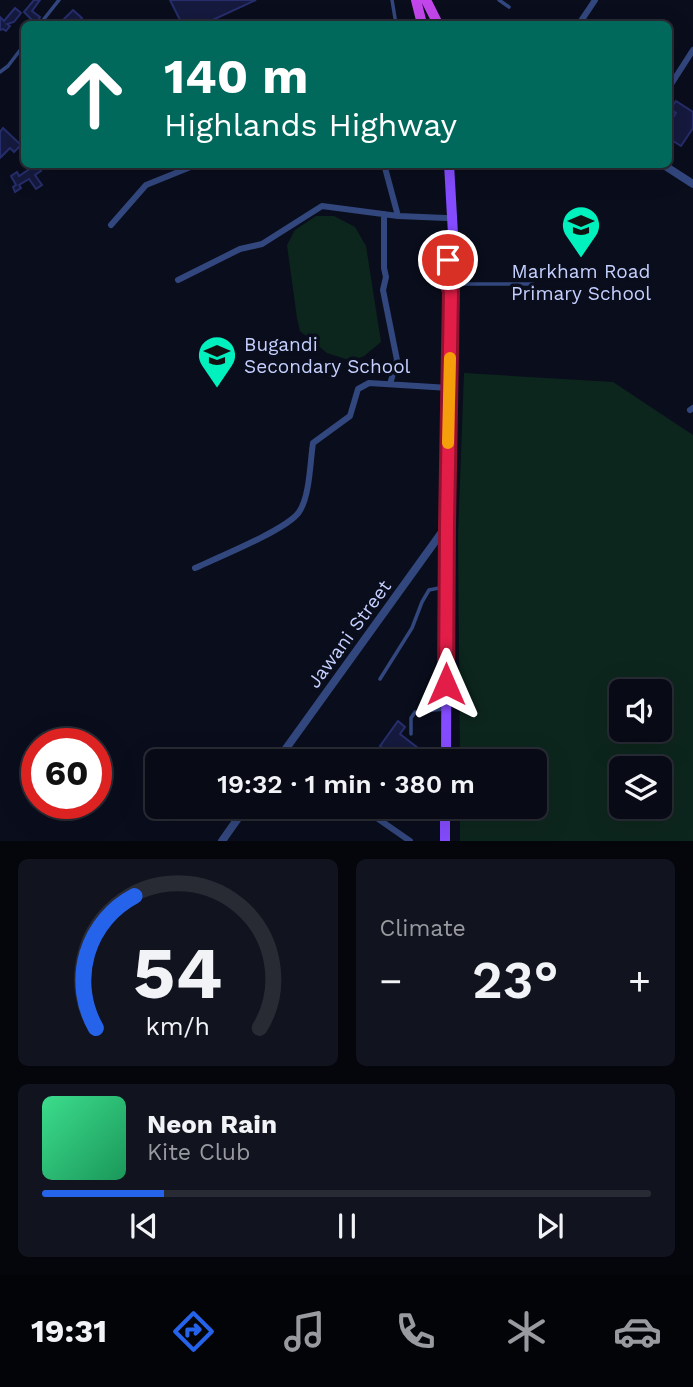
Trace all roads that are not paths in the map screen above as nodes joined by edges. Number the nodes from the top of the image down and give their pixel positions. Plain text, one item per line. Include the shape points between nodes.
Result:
1 (59, 0) edge
2 (392, 0) edge
3 (416, 0) edge
4 (426, 0) edge
5 (499, 0) edge
6 (595, 0) edge
7 (509, 6) dead end
8 (42, 21) edge
9 (396, 21) edge
10 (421, 21) edge
11 (436, 21) edge
12 (581, 21) edge
13 (21, 49) edge
14 (693, 50) edge
15 (0, 72) edge
16 (672, 83) edge
17 (188, 168) edge
18 (385, 168) edge
19 (442, 168) edge
20 (449, 168) edge
21 (668, 168) edge
22 (693, 184) edge
23 (384, 214) junction
24 (398, 216) junction
25 (446, 218) junction
26 (111, 225) dead end
27 (177, 280) dead end
28 (533, 284) dead end
29 (452, 288) junction
30 (390, 384) junction
31 (449, 388) junction
32 (447, 525) junction
33 (195, 568) dead end
34 (446, 586) junction
35 (380, 679) dead end
36 (446, 708) junction
37 (411, 734) dead end
38 (286, 749) edge
39 (446, 749) edge
40 (238, 819) edge
41 (378, 819) edge
42 (445, 819) edge
43 (222, 841) edge
44 (410, 841) edge
45 (445, 841) edge

1 - 8 lane
2 - 9 lane
3 - 10 highway
4 - 11 highway
5 - 7 lane
6 - 12 street
13 - 15 lane
14 - 16 street
17 - 26 street via 146,185
18 - 24 street
19 - 25 main road
20 - 29 main road
21 - 22 street
23 - 24 street
23 - 27 street via 322,206 262,244 240,249
23 - 30 street via 383,290 397,360
24 - 25 street
25 - 29 main road
28 - 29 lane
29 - 31 main road
30 - 31 street
30 - 33 street via 369,383 358,389 350,416 313,443 299,512 285,525
31 - 32 main road
32 - 34 main road
32 - 38 street, Jawani Street
34 - 35 lane via 429,590
34 - 36 main road
36 - 37 lane via 415,712
36 - 39 main road
40 - 43 street
41 - 44 street
42 - 45 main road

